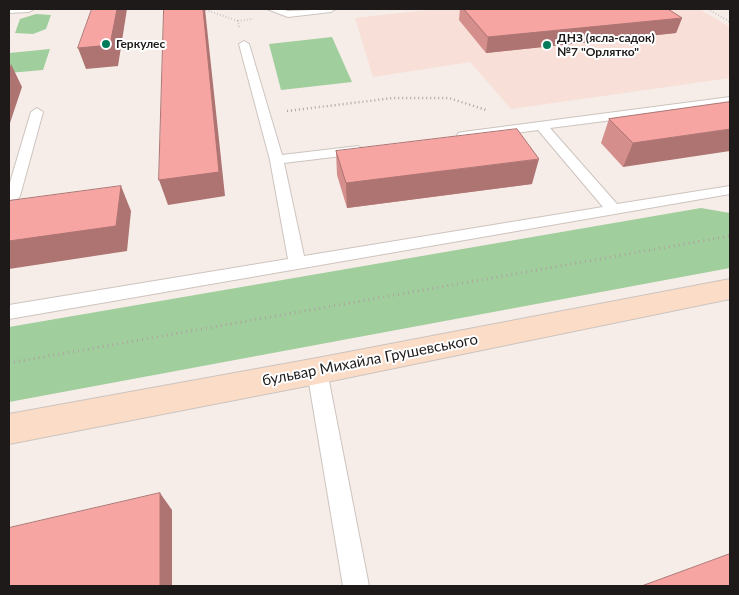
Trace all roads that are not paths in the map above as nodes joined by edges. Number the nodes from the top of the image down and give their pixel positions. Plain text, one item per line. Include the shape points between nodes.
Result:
1 (29, 9) edge
2 (272, 9) edge
3 (331, 9) edge
4 (9, 10) edge
5 (244, 44) dead end
6 (730, 101) edge
7 (37, 112) dead end
8 (535, 126) junction
9 (451, 138) edge
10 (374, 148) edge
11 (277, 160) junction
12 (730, 190) edge
13 (9, 196) edge
14 (614, 210) junction
15 (297, 264) junction
16 (730, 289) edge
17 (9, 312) edge
18 (317, 371) junction
19 (9, 429) edge
20 (356, 586) edge

1 - 4 lane
2 - 3 lane via 288,14
5 - 11 lane
6 - 8 lane
7 - 13 lane via 13,196
8 - 9 lane
8 - 14 lane
10 - 11 lane
11 - 15 lane
12 - 14 lane
14 - 15 lane
15 - 17 lane
16 - 18 main road, бульвар Михайла Грушевського
18 - 19 main road, бульвар Михайла Грушевського
18 - 20 lane

